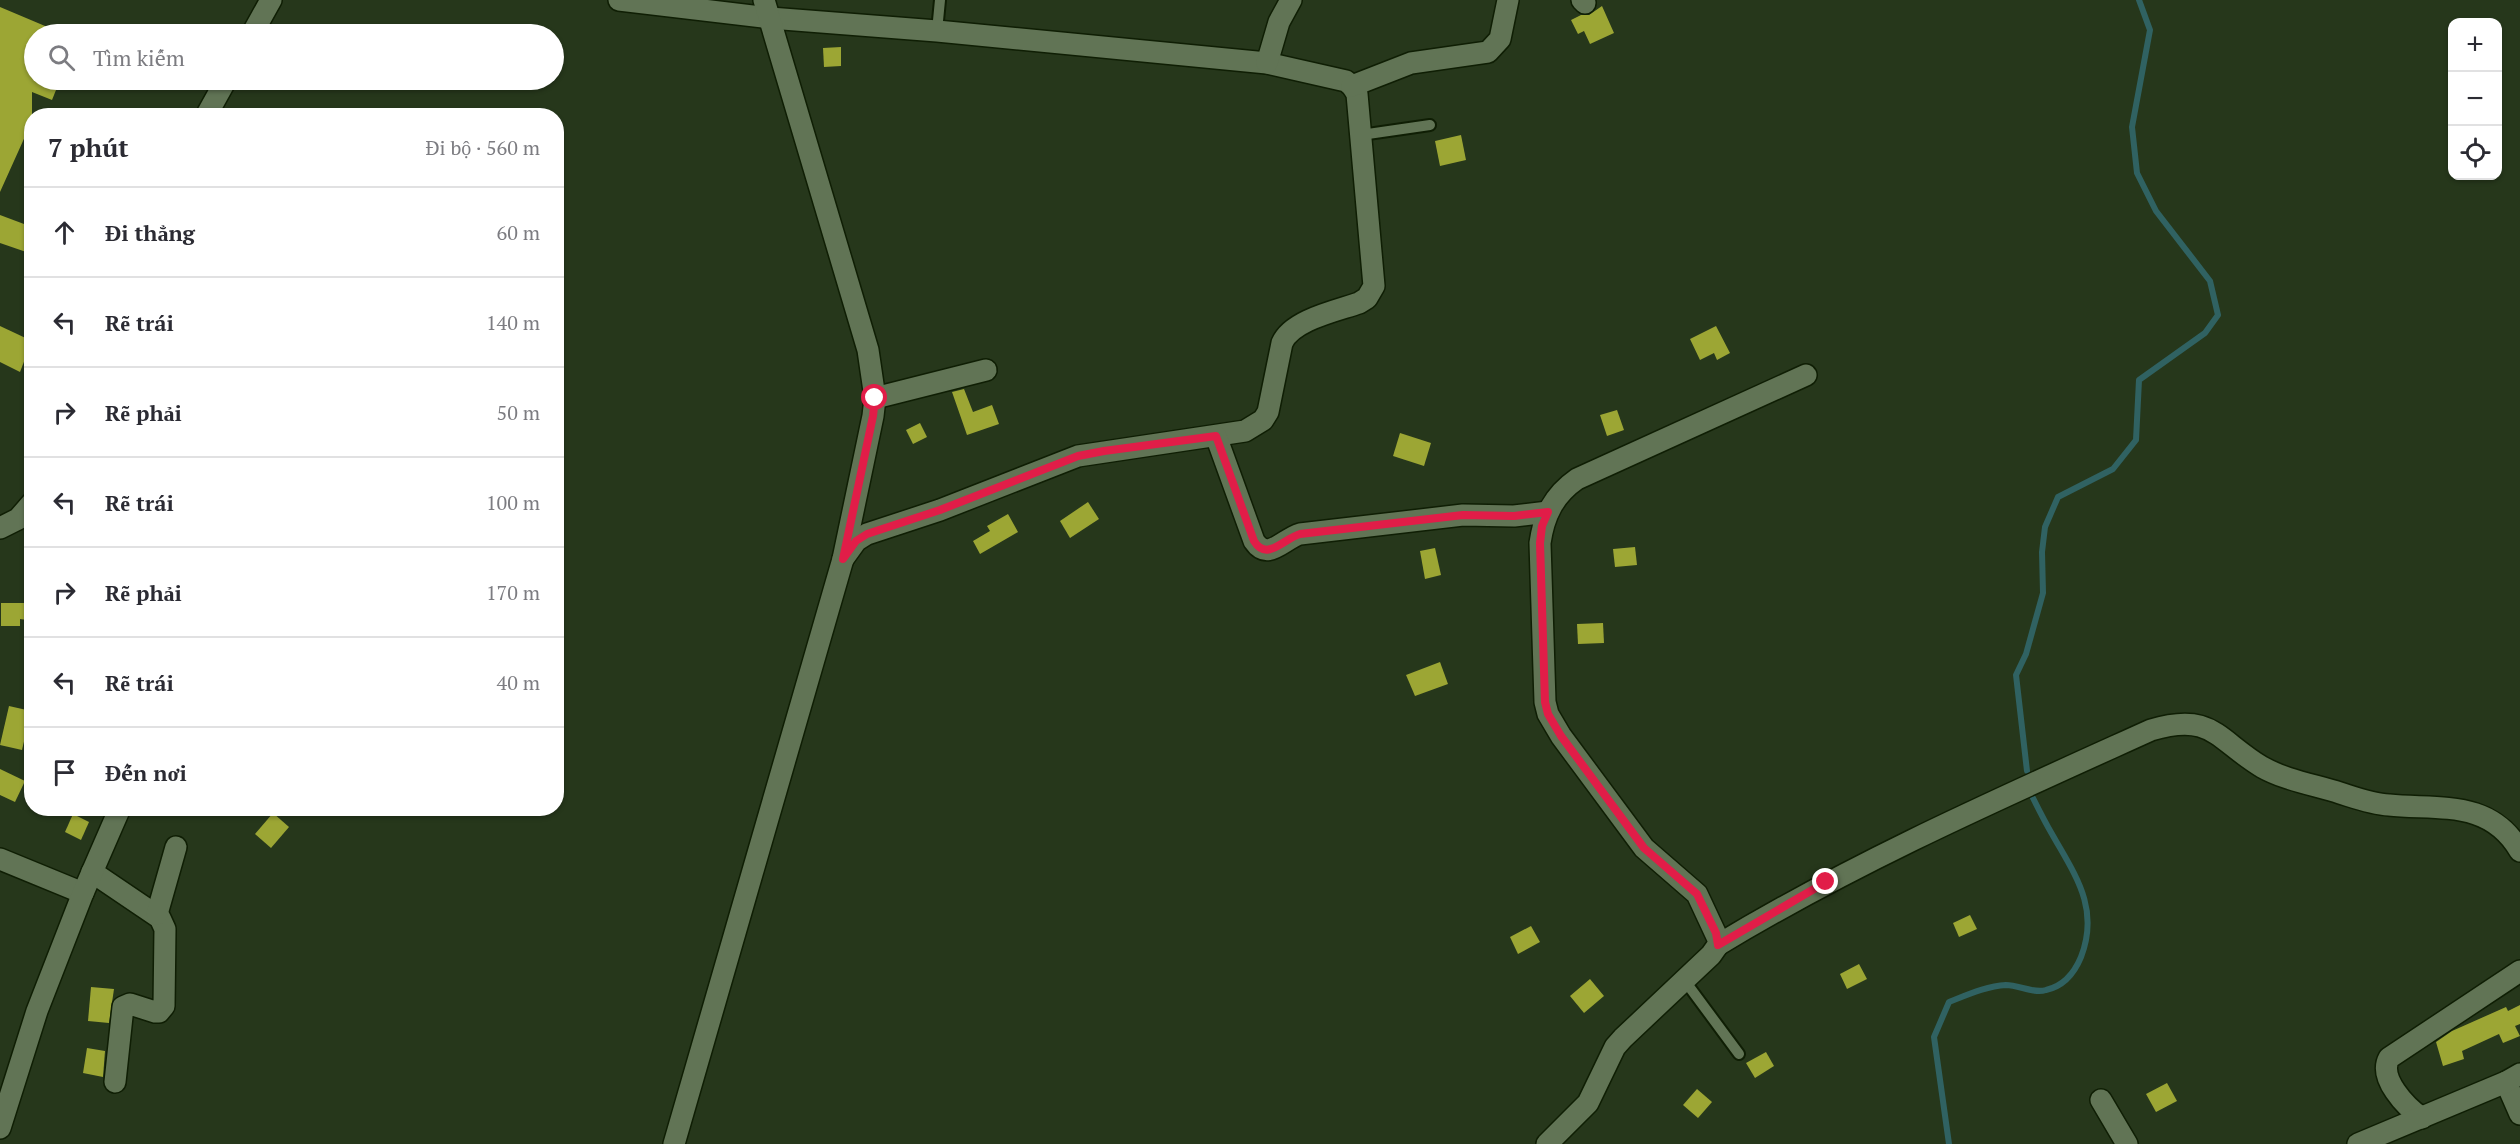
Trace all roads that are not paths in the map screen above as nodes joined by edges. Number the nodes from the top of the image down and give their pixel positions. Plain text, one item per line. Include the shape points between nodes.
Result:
1 (271, 0) edge
2 (619, 0) edge
3 (940, 0) edge
4 (1291, 0) edge
5 (1508, 0) edge
6 (767, 9) edge
7 (258, 24) edge
8 (937, 31) junction
9 (1267, 63) junction
10 (1352, 86) junction
11 (220, 90) edge
12 (210, 108) edge
13 (1430, 125) dead end
14 (1361, 135) junction
15 (986, 370) dead end
16 (1806, 375) dead end
17 (875, 398) junction
18 (1216, 436) junction
19 (24, 512) edge
20 (1548, 512) junction
21 (0, 528) edge
22 (843, 559) junction
23 (116, 816) edge
24 (176, 847) dead end
25 (2520, 850) edge
26 (0, 859) edge
27 (92, 872) junction
28 (83, 893) junction
29 (157, 914) junction
30 (1718, 945) junction
31 (2520, 971) edge
32 (1685, 981) junction
33 (1739, 1054) dead end
34 (2513, 1078) edge
35 (115, 1082) dead end
36 (2101, 1100) dead end
37 (2520, 1114) edge
38 (2422, 1118) junction
39 (0, 1128) edge
40 (674, 1144) edge
41 (1547, 1144) edge
42 (2127, 1144) edge
43 (2358, 1144) edge

1 - 7 street
2 - 6 street
3 - 8 lane
4 - 9 street via 1279,22
5 - 10 street via 1500,39 1488,52 1411,63
6 - 8 street
6 - 17 street via 868,350
8 - 9 street
9 - 10 street via 1346,81
10 - 14 street via 1357,94
11 - 12 street
13 - 14 lane
14 - 18 street via 1372,292 1359,303 1300,324 1285,335 1263,420 1245,431
15 - 17 street
16 - 20 street via 1577,479 1565,488
17 - 22 street
18 - 20 street via 1254,541 1266,551 1300,534 1463,515
18 - 22 street via 1078,456 867,534 856,541
19 - 21 street
20 - 30 street via 1540,543 1548,714 1644,848 1697,894
22 - 40 street
23 - 27 street
24 - 29 street
25 - 30 street via 2503,829 2465,809 2373,803 2271,771 2200,726 2171,724 1908,840
26 - 28 street
27 - 28 street
27 - 29 street
28 - 39 street via 37,1011
29 - 35 street via 165,929 164,1006 159,1012 130,1004 123,1007
30 - 32 street via 1712,956
31 - 38 street via 2389,1058 2386,1070 2397,1095
32 - 33 lane
32 - 41 street via 1615,1047 1588,1102
34 - 37 street
34 - 38 street
36 - 42 street
38 - 43 street

